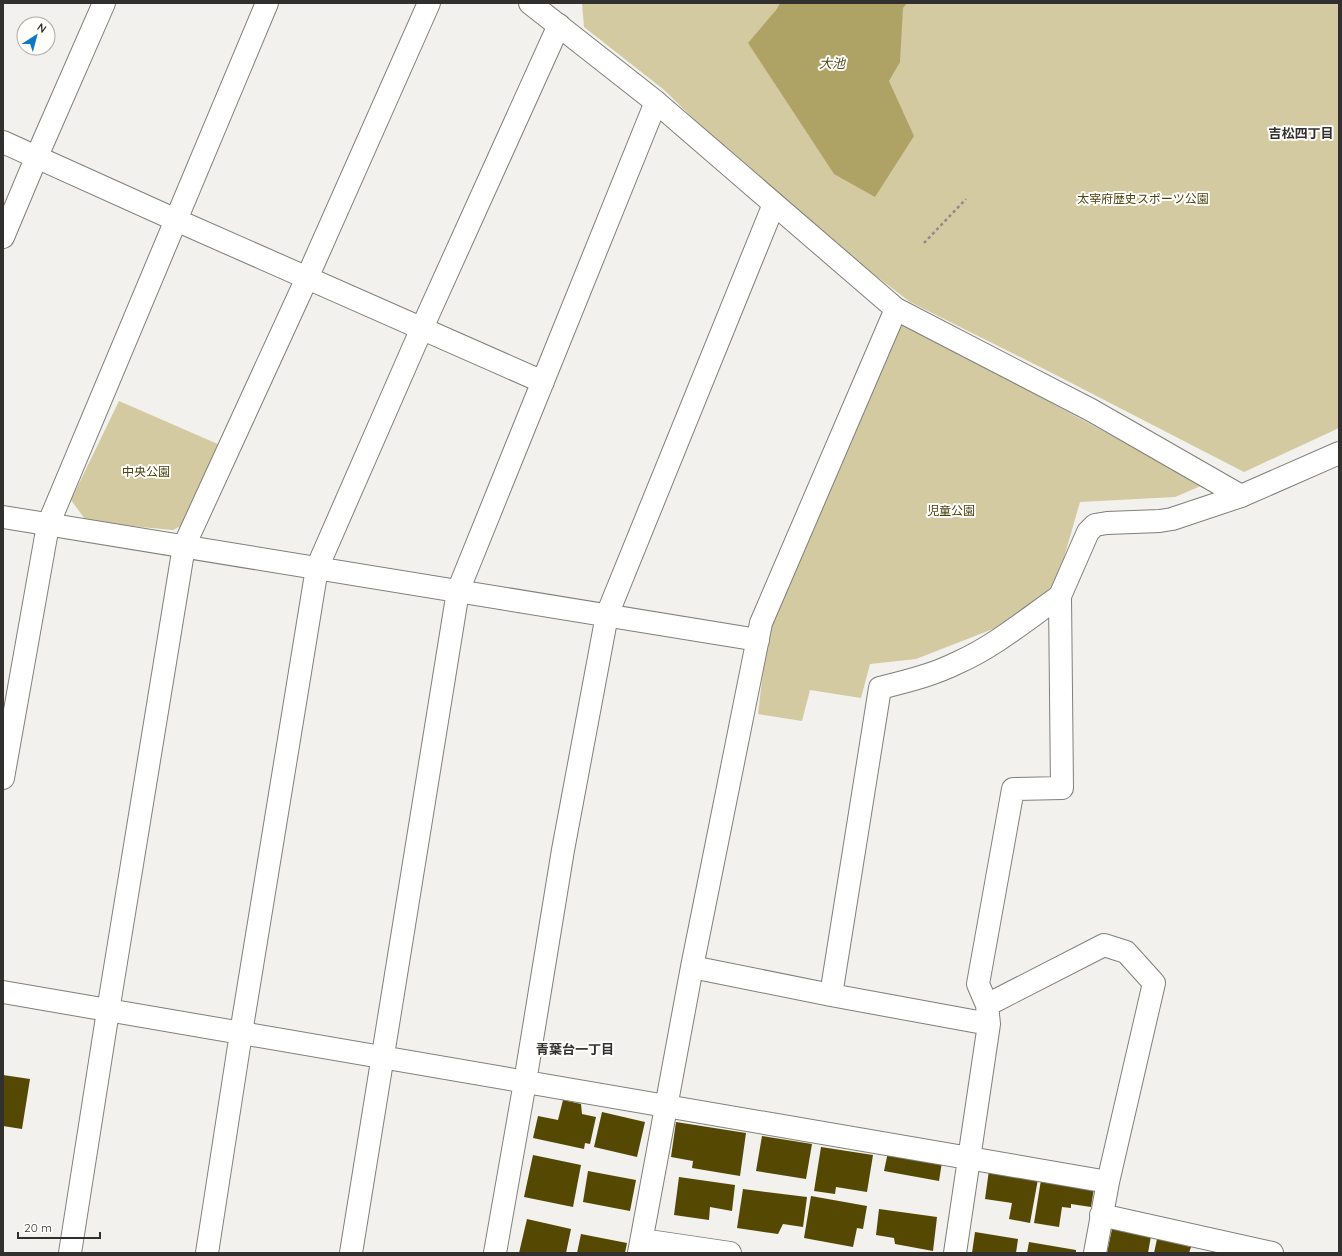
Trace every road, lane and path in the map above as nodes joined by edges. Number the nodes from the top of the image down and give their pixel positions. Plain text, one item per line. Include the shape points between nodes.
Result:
1 (104, 3) edge
2 (267, 3) edge
3 (429, 3) edge
4 (530, 3) edge
5 (559, 25) junction
6 (656, 102) junction
7 (3, 142) edge
8 (36, 156) junction
9 (966, 199) dead end
10 (774, 204) junction
11 (176, 220) junction
12 (3, 237) edge
13 (924, 243) dead end
14 (307, 278) junction
15 (896, 309) junction
16 (422, 328) junction
17 (543, 382) junction
18 (1339, 453) edge
19 (1242, 496) junction
20 (3, 518) edge
21 (48, 525) junction
22 (184, 546) junction
23 (317, 568) junction
24 (458, 591) junction
25 (1060, 596) junction
26 (607, 615) junction
27 (758, 640) junction
28 (3, 778) edge
29 (692, 967) junction
30 (3, 992) edge
31 (831, 994) junction
32 (108, 1010) junction
33 (988, 1014) junction
34 (241, 1033) junction
35 (383, 1057) junction
36 (526, 1082) junction
37 (666, 1106) junction
38 (970, 1159) junction
39 (1108, 1182) junction
40 (1101, 1215) junction
41 (641, 1246) edge
42 (70, 1253) edge
43 (207, 1253) edge
44 (351, 1253) edge
45 (495, 1253) edge
46 (730, 1253) edge
47 (955, 1253) edge
48 (1095, 1253) edge
49 (1272, 1253) edge

1 - 8 street
2 - 11 street
3 - 14 street
4 - 5 street
5 - 6 street
5 - 16 street
6 - 10 street
6 - 17 street
7 - 8 street
8 - 11 street
8 - 12 street
9 - 13 path
10 - 15 street
10 - 26 street
11 - 14 street
11 - 21 street
14 - 16 street
14 - 22 street
15 - 19 street via 1091,410
15 - 27 street via 761,623
16 - 17 street
16 - 23 street
17 - 24 street
18 - 19 street
19 - 25 street via 1172,519 1095,525 1088,532
20 - 21 street
21 - 22 street
21 - 28 street
22 - 23 street
22 - 32 street
23 - 24 street
23 - 34 street
24 - 26 street
24 - 35 street
25 - 31 street via 998,640 960,662 923,677 880,688
25 - 33 street via 1062,788 1013,789 978,984
26 - 27 street
26 - 36 street via 563,850
27 - 29 street
29 - 31 street
29 - 37 street
30 - 32 street
31 - 33 street
32 - 34 street
32 - 42 street
33 - 38 street
33 - 39 street via 1104,945 1126,952 1154,983
34 - 35 street
34 - 43 street
35 - 36 street
35 - 44 street
36 - 37 street
36 - 45 street
37 - 38 street
37 - 41 street
38 - 39 street
38 - 47 street
39 - 40 street
40 - 48 street
40 - 49 street
41 - 46 street

